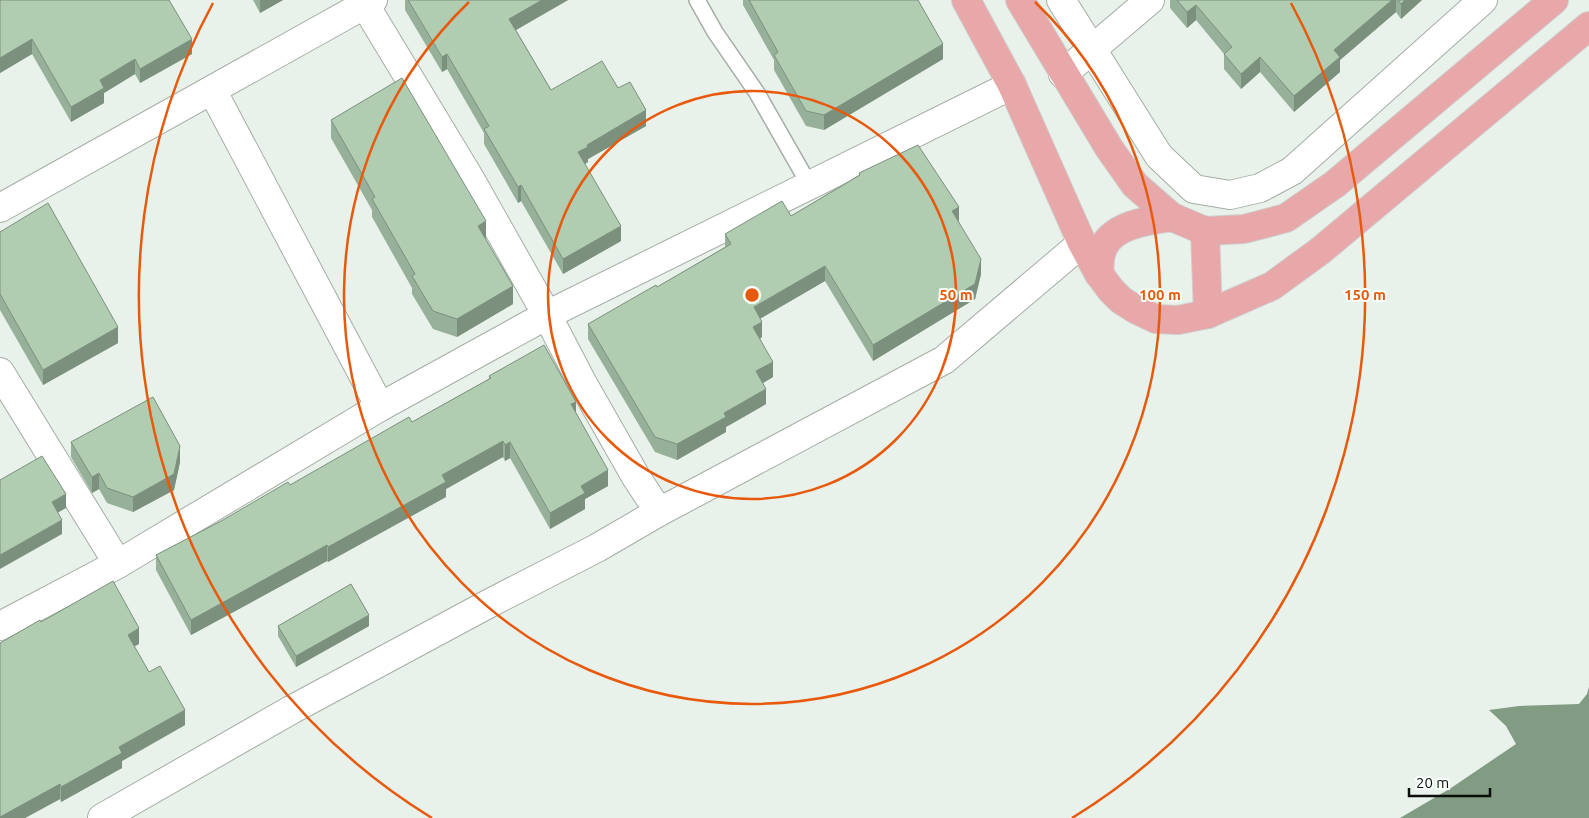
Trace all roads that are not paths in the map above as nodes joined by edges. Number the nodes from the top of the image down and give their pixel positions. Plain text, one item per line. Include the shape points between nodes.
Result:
1 (697, 0) edge
2 (966, 0) edge
3 (1020, 0) edge
4 (1061, 0) edge
5 (1150, 0) edge
6 (1483, 0) edge
7 (1554, 0) edge
8 (366, 2) edge
9 (1589, 26) edge
10 (1092, 48) junction
11 (1063, 74) junction
12 (1012, 85) junction
13 (212, 90) junction
14 (810, 186) junction
15 (0, 208) edge
16 (1172, 216) junction
17 (1205, 231) junction
18 (1082, 243) junction
19 (1099, 274) junction
20 (1208, 314) junction
21 (547, 315) junction
22 (0, 372) edge
23 (380, 407) junction
24 (659, 512) junction
25 (118, 564) junction
26 (0, 626) edge
27 (102, 818) edge

1 - 14 lane via 757,93
2 - 12 main road
3 - 11 main road
4 - 10 street
5 - 10 street
6 - 10 street via 1292,171 1260,188 1230,195 1194,190 1159,156
7 - 17 main road via 1335,184 1286,218 1244,229
8 - 13 street
8 - 21 street
9 - 20 main road via 1320,250 1272,286
10 - 11 street
11 - 16 main road via 1135,185
12 - 14 street
12 - 18 main road
13 - 15 street
13 - 23 street
14 - 21 street
16 - 17 main road
16 - 19 main road via 1142,221 1107,240 1101,252
17 - 20 main road
18 - 19 main road
18 - 24 street via 944,360
19 - 20 main road via 1121,300 1156,319 1178,320
21 - 23 street
21 - 24 street via 582,384
22 - 25 street
23 - 25 street
24 - 27 street via 300,706
25 - 26 street

